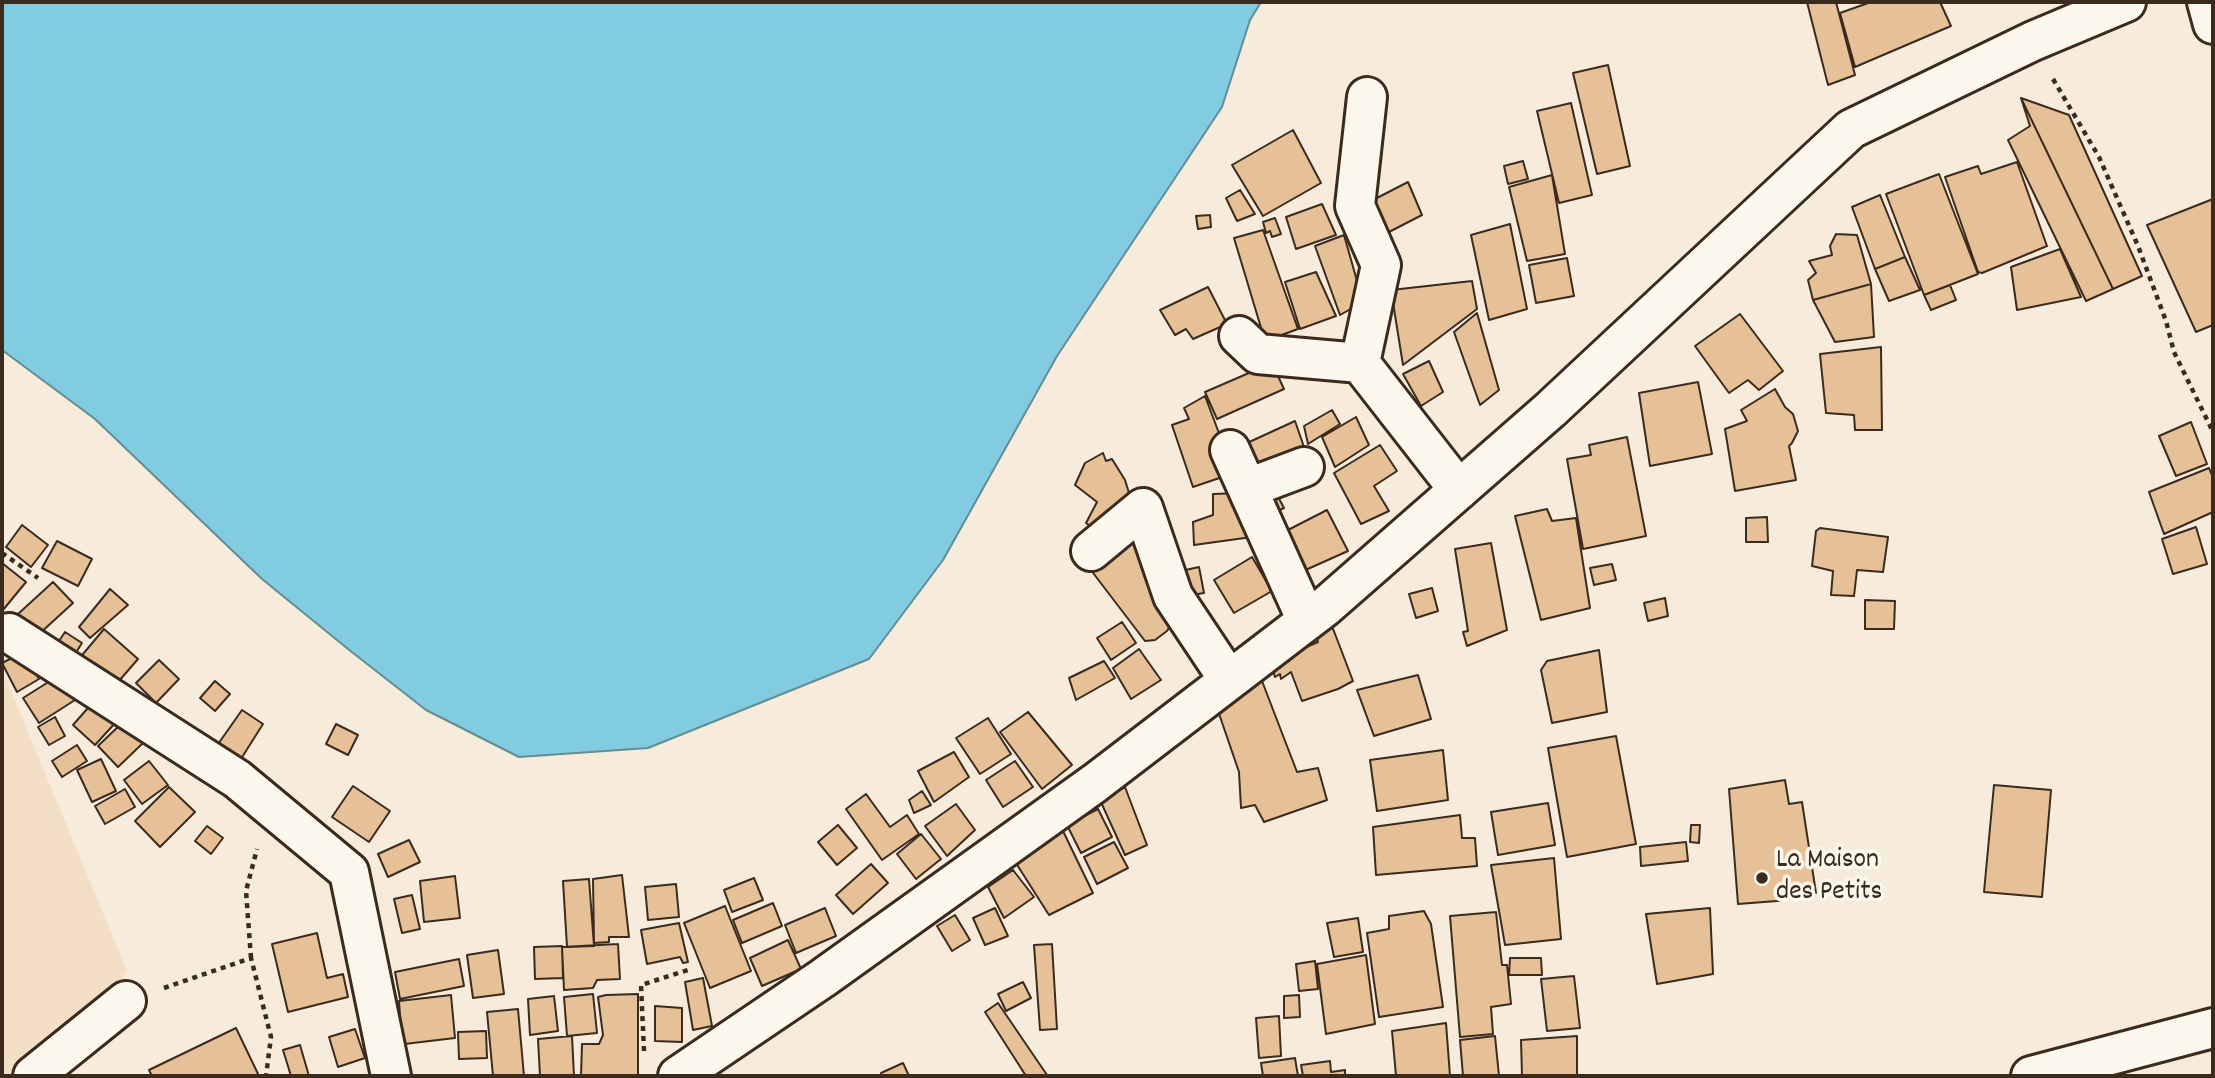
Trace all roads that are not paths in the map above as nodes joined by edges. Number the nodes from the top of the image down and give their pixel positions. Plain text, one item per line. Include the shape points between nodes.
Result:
1 (2126, 2) edge
2 (2207, 2) edge
3 (2213, 24) edge
4 (1367, 97) dead end
5 (1239, 336) dead end
6 (1360, 363) junction
7 (1230, 450) dead end
8 (1304, 467) dead end
9 (1248, 488) junction
10 (1459, 489) junction
11 (1091, 551) dead end
12 (1307, 621) junction
13 (9, 633) dead end
14 (1229, 680) junction
15 (126, 1000) road end
16 (2213, 1028) edge
17 (2109, 1066) edge
18 (33, 1076) edge
19 (391, 1076) edge
20 (678, 1076) edge
21 (2031, 1076) edge

1 - 10 street via 2033,41 1851,130
2 - 3 street
4 - 6 street via 1355,206 1381,265
5 - 6 street via 1258,354
6 - 10 street
7 - 9 street
8 - 9 street
9 - 12 street
10 - 12 street
11 - 14 street via 1143,508 1173,596
12 - 14 street
13 - 19 street via 237,779 349,872
14 - 20 street via 1049,816
15 - 18 street
16 - 17 street
17 - 21 street

